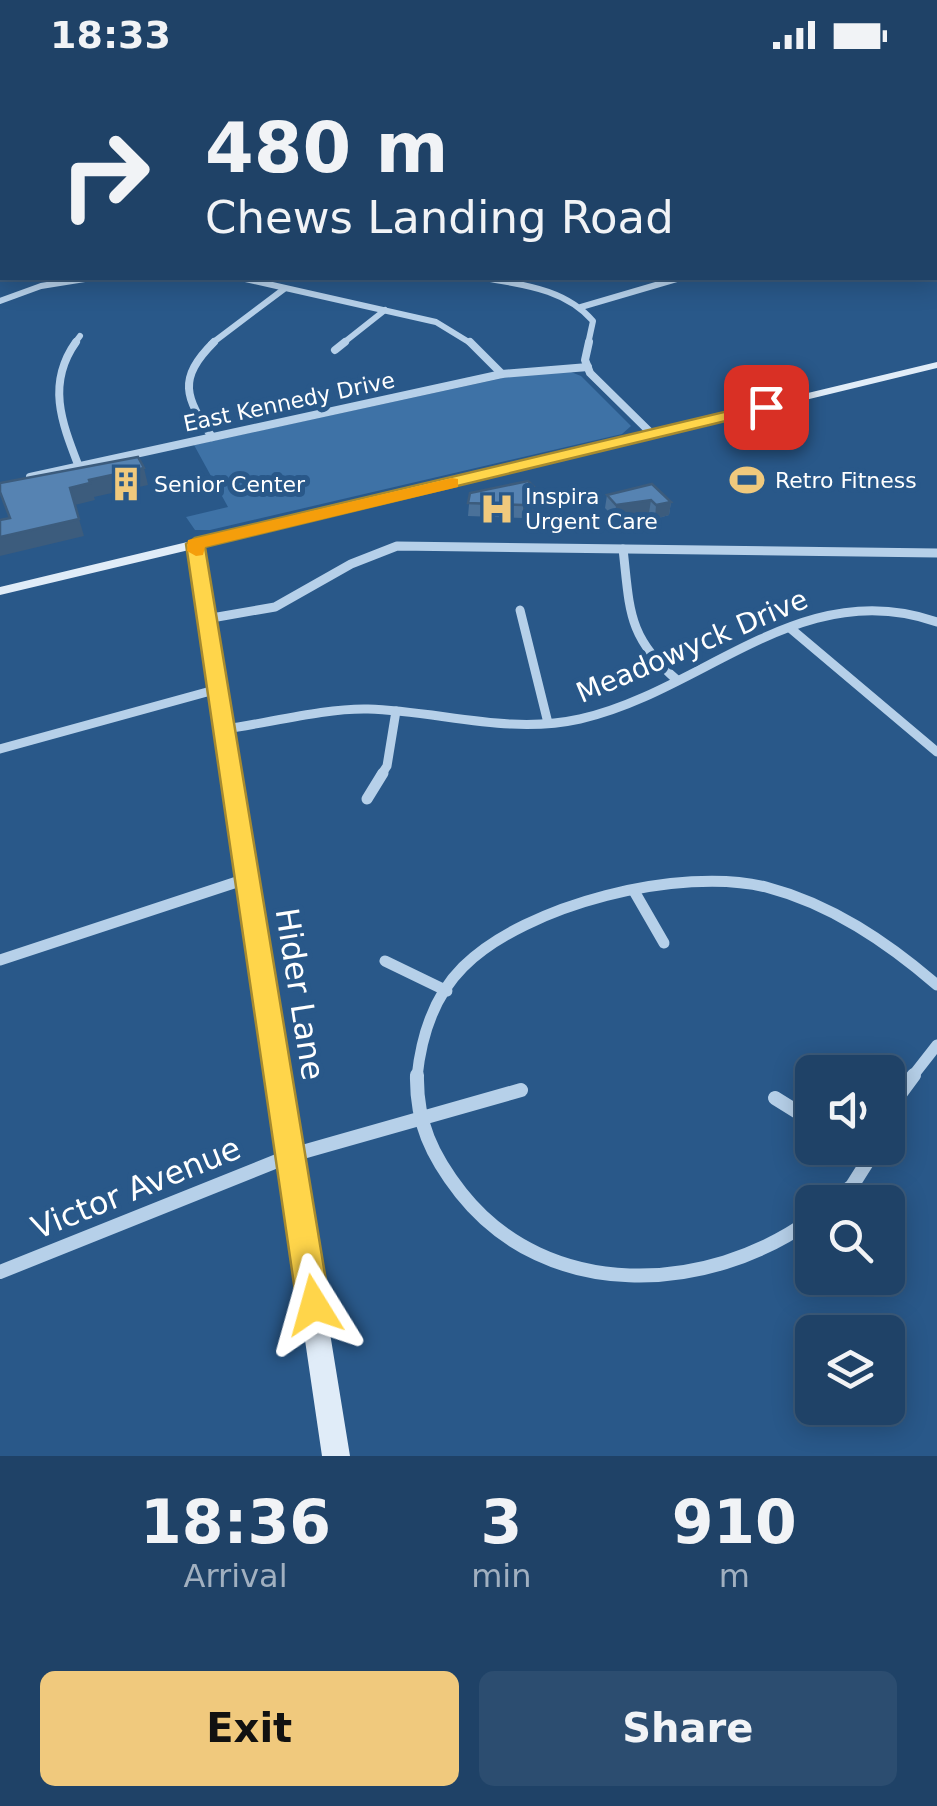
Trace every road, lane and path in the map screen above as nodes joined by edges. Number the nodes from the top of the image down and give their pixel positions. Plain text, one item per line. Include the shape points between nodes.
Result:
1 (79, 280) edge
2 (249, 280) edge
3 (673, 280) edge
4 (520, 281) edge
5 (284, 289) junction
6 (0, 302) edge
7 (581, 306) junction
8 (384, 310) junction
9 (80, 336) dead end
10 (335, 350) dead end
11 (937, 366) edge
12 (588, 367) junction
13 (502, 374) junction
14 (652, 434) junction
15 (212, 436) junction
16 (79, 466) junction
17 (22, 479) edge
18 (195, 544) junction
19 (623, 549) junction
20 (937, 553) edge
21 (0, 591) edge
22 (520, 610) dead end
23 (206, 620) junction
24 (937, 622) edge
25 (790, 628) junction
26 (677, 680) junction
27 (218, 688) junction
28 (396, 711) junction
29 (548, 723) junction
30 (224, 729) junction
31 (0, 750) edge
32 (937, 752) edge
33 (367, 799) dead end
34 (248, 878) junction
35 (634, 891) junction
36 (664, 943) dead end
37 (0, 960) edge
38 (385, 960) dead end
39 (937, 985) edge
40 (447, 991) junction
41 (937, 1045) edge
42 (905, 1087) edge
43 (521, 1090) dead end
44 (775, 1098) dead end
45 (795, 1110) edge
46 (418, 1117) junction
47 (292, 1154) junction
48 (795, 1229) edge
49 (0, 1272) edge
50 (336, 1456) edge

1 - 6 street
2 - 5 street
3 - 7 street
4 - 7 street
5 - 8 street
5 - 15 street via 204,352 189,373 186,392
7 - 12 street via 593,321
8 - 10 street
8 - 13 street via 451,329
9 - 16 street via 63,356 56,382 58,409
11 - 14 main road
12 - 13 street, East Kennedy Drive
12 - 14 street via 601,388
13 - 15 street, East Kennedy Drive
14 - 18 main road
15 - 16 street, East Kennedy Drive
16 - 17 street, East Kennedy Drive
18 - 21 main road
18 - 23 main road, Hider Lane
19 - 20 street
19 - 23 street via 398,546 339,566 282,604
19 - 26 street via 638,645
22 - 29 street
23 - 27 main road, Hider Lane
24 - 25 street, Meadowyck Drive via 906,612 846,610
25 - 26 street, Meadowyck Drive
25 - 32 street
26 - 29 street, Meadowyck Drive via 627,704
27 - 30 main road, Hider Lane
27 - 31 street
28 - 29 street, Meadowyck Drive via 515,726
28 - 30 street, Meadowyck Drive via 317,714
28 - 33 street via 386,766
30 - 34 main road, Hider Lane
34 - 37 street
34 - 47 main road, Hider Lane
35 - 36 street
35 - 39 street via 683,881 739,882 804,900 868,932
35 - 40 street via 512,933 463,966
38 - 40 street
40 - 46 street via 417,1054
41 - 42 street
43 - 46 street, Victor Avenue
44 - 45 street
46 - 47 street, Victor Avenue
46 - 48 street via 477,1216 560,1266 610,1275 688,1275 750,1258
47 - 49 street, Victor Avenue
47 - 50 main road, Hider Lane

